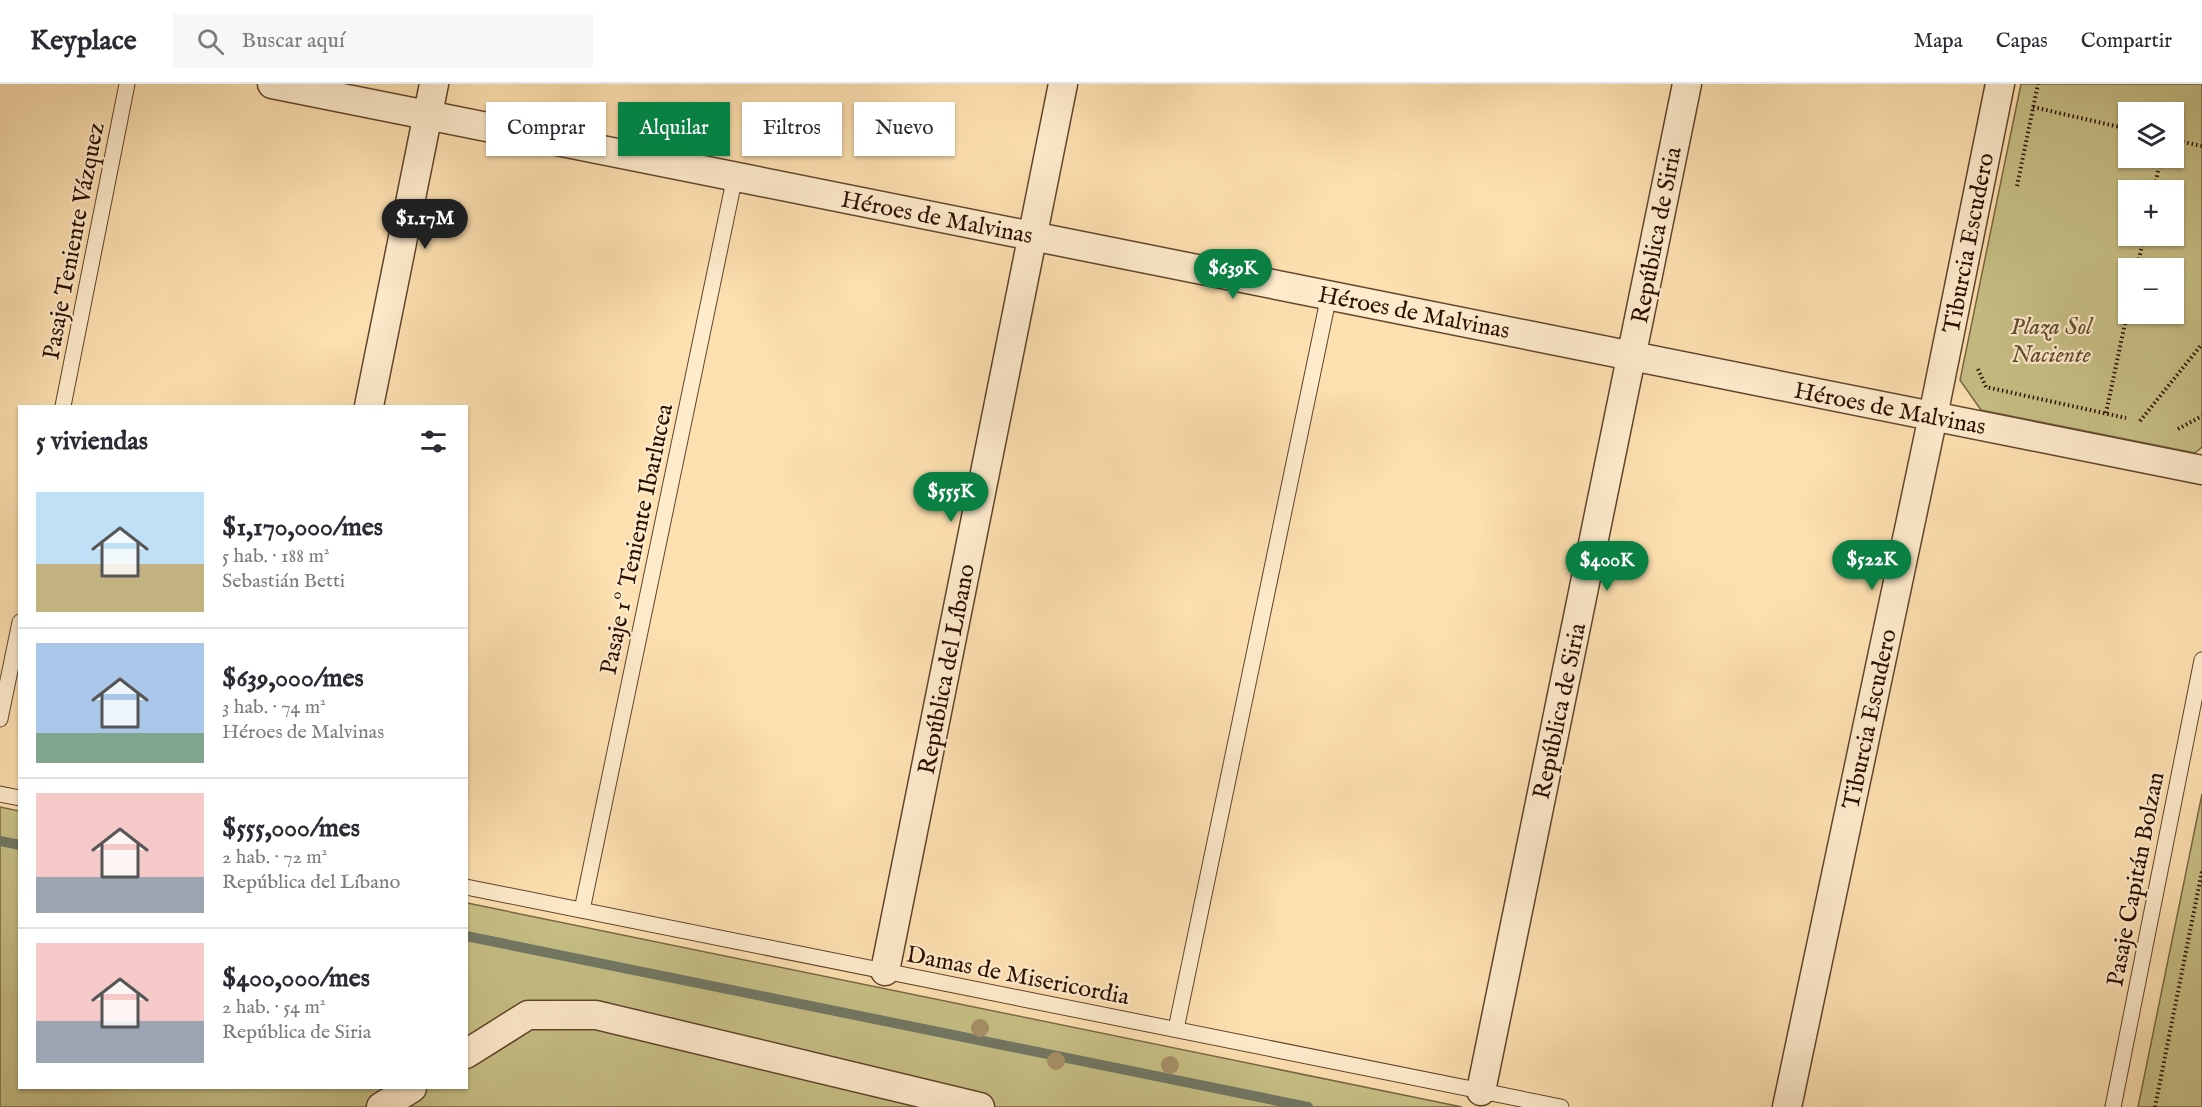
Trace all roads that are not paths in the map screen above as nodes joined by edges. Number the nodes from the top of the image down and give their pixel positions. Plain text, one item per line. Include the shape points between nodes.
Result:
1 (127, 84) edge
2 (272, 84) edge
3 (434, 84) edge
4 (1063, 84) edge
5 (1687, 84) edge
6 (2000, 84) edge
7 (428, 115) junction
8 (735, 176) junction
9 (1033, 236) junction
10 (1329, 295) junction
11 (1632, 356) junction
12 (63, 405) edge
13 (369, 405) edge
14 (1933, 416) junction
15 (2202, 470) edge
16 (18, 632) edge
17 (2202, 660) edge
18 (0, 720) edge
19 (0, 794) edge
20 (18, 798) edge
21 (468, 887) edge
22 (582, 910) junction
23 (885, 971) junction
24 (1176, 1029) junction
25 (468, 1053) edge
26 (410, 1089) edge
27 (1481, 1091) junction
28 (381, 1107) edge
29 (980, 1107) edge
30 (1561, 1107) edge
31 (1787, 1107) edge
32 (2113, 1107) edge

1 - 12 lane, Pasaje Teniente Vázquez
2 - 7 street, Héroes de Malvinas
3 - 7 street
4 - 9 street, República del Líbano
5 - 11 street, República de Siria
6 - 14 street, Tiburcia Escudero
7 - 8 street, Héroes de Malvinas
7 - 13 street
8 - 9 street, Héroes de Malvinas
8 - 22 lane, Pasaje 1º Teniente Ibarlucea
9 - 10 street, Héroes de Malvinas
9 - 23 street, República del Líbano
10 - 11 street, Héroes de Malvinas
10 - 24 lane
11 - 14 street, Héroes de Malvinas
11 - 27 street, República de Siria
14 - 15 street, Héroes de Malvinas
14 - 31 street, Tiburcia Escudero
16 - 18 lane
17 - 32 lane, Pasaje Capitán Bolzan
19 - 20 lane
21 - 22 lane, Damas de Misericordia
22 - 23 lane, Damas de Misericordia
23 - 24 lane, Damas de Misericordia
24 - 27 lane, Damas de Misericordia
25 - 29 street via 528,1016 596,1015
26 - 28 street
27 - 30 lane, Damas de Misericordia

